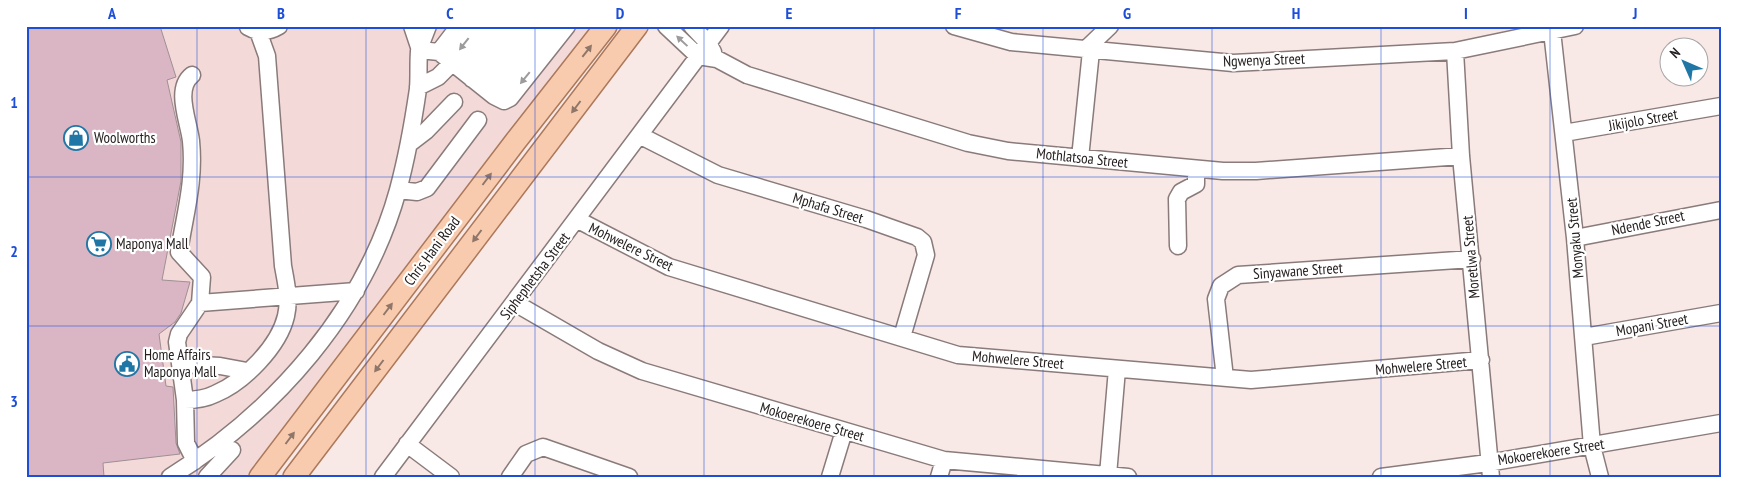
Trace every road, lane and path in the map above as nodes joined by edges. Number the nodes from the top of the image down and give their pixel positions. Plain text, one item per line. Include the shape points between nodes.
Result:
1 (412, 26) edge
2 (428, 26) edge
3 (459, 26) edge
4 (478, 26) edge
5 (495, 26) edge
6 (514, 26) edge
7 (531, 26) edge
8 (549, 26) edge
9 (566, 26) edge
10 (606, 26) edge
11 (637, 26) edge
12 (666, 26) edge
13 (692, 26) edge
14 (722, 26) edge
15 (954, 26) edge
16 (1110, 26) edge
17 (1575, 26) edge
18 (277, 27) edge
19 (252, 29) edge
20 (1552, 30) junction
21 (1521, 33) edge
22 (708, 43) junction
23 (420, 50) junction
24 (1455, 50) junction
25 (1088, 51) junction
26 (267, 56) junction
27 (698, 56) junction
28 (716, 59) junction
29 (465, 73) junction
30 (192, 75) dead end
31 (418, 87) junction
32 (454, 102) dead end
33 (1721, 106) edge
34 (478, 120) dead end
35 (1564, 133) junction
36 (641, 136) junction
37 (409, 144) junction
38 (1462, 156) junction
39 (1080, 158) junction
40 (1196, 170) junction
41 (398, 190) junction
42 (1721, 210) edge
43 (578, 220) junction
44 (1575, 238) junction
45 (1178, 246) dead end
46 (1472, 259) junction
47 (356, 291) junction
48 (288, 295) junction
49 (200, 303) junction
50 (515, 304) junction
51 (1721, 313) edge
52 (902, 337) junction
53 (1584, 337) junction
54 (1481, 360) junction
55 (180, 364) junction
56 (1117, 369) junction
57 (248, 371) junction
58 (1225, 378) junction
59 (185, 400) junction
60 (1721, 423) edge
61 (844, 431) junction
62 (407, 444) junction
63 (1592, 446) junction
64 (232, 450) dead end
65 (944, 460) junction
66 (195, 462) junction
67 (1490, 470) edge
68 (1108, 475) junction
69 (170, 477) edge
70 (207, 477) edge
71 (260, 477) edge
72 (294, 477) edge
73 (383, 477) edge
74 (450, 477) edge
75 (510, 477) edge
76 (629, 477) edge
77 (830, 477) edge
78 (939, 477) edge
79 (1128, 477) edge
80 (1381, 477) edge
81 (1385, 477) edge
82 (1600, 477) edge

1 - 23 street
2 - 23 street
3 - 29 street
4 -> 29 street
5 - 29 street
6 - 29 street
7 - 29 street
8 - 29 street
9 -> 29 street via 510,98 504,101
71 -> 10 main road, Chris Hani Road
11 -> 72 main road, Chris Hani Road
27 -> 12 street
13 - 22 street
14 - 22 street, Siphephetsha Street
15 - 25 street, Ngwenya Street via 1011,42
16 - 25 street
17 - 20 street, Ngwenya Street
18 - 19 street
18 - 26 street
19 - 26 street
20 - 21 street, Ngwenya Street
20 - 35 street, Monyaku Street
21 - 24 street, Ngwenya Street
22 - 27 street, Siphephetsha Street
22 - 28 street
23 - 29 street
23 - 31 street
24 - 25 street, Ngwenya Street via 1233,64
24 - 38 street, Moretlwa Street
25 - 39 street
26 - 48 street
27 - 28 street, Mothlatsoa Street
27 - 36 street, Siphephetsha Street
28 - 39 street, Mothlatsoa Street via 771,84 968,143 1008,151
29 - 31 street via 438,77
30 - 49 street via 184,85 183,93 191,141 192,184 179,252 202,277
31 - 37 street
32 - 37 street via 426,132
33 - 35 street, Jikijolo Street
34 - 41 street via 427,188 417,192
35 - 44 street, Monyaku Street
36 - 43 street, Siphephetsha Street
36 - 52 street, Mphafa Street via 718,175 917,237 923,242 926,254
37 - 41 street
38 - 40 street, Mothlatsoa Street via 1256,171
38 - 46 street, Moretlwa Street
39 - 40 street, Mothlatsoa Street
40 - 45 street via 1196,184 1181,192 1177,199
41 - 47 street via 388,222
42 - 44 street, Ndende Street
43 - 50 street, Siphephetsha Street
43 - 52 street, Mohwelere Street via 669,267
44 - 53 street, Monyaku Street
46 - 54 street, Moretlwa Street
46 - 58 street, Sinyawane Street via 1238,275 1221,286 1216,299
47 - 48 street
47 - 66 street via 320,342 266,402
48 - 49 street
48 - 57 street via 287,314 280,333
49 - 55 street via 179,334
50 - 61 street, Mokoerekoere Street via 598,351 634,367
50 - 62 street, Siphephetsha Street
51 - 53 street, Mopani Street
52 - 56 street, Mohwelere Street via 958,355
53 - 63 street, Monyaku Street
54 - 58 street, Mohwelere Street via 1251,380
54 - 67 street, Moretlwa Street
55 - 57 street
55 - 59 street
56 - 58 street, Mohwelere Street
56 - 68 street
57 - 59 street via 216,394
59 - 66 street via 186,443
60 - 63 street, Mokoerekoere Street
61 - 65 street, Mokoerekoere Street
61 - 77 street
62 - 73 street, Siphephetsha Street
62 - 74 street
63 - 67 street, Mokoerekoere Street
63 - 82 street, Monyaku Street
64 - 70 street
65 - 68 street, Mokoerekoere Street
65 - 78 street
66 - 69 street
67 - 81 street, Mokoerekoere Street
68 - 79 street, Mokoerekoere Street
75 - 76 street via 526,454 543,447
80 - 81 street, Mokoerekoere Street

